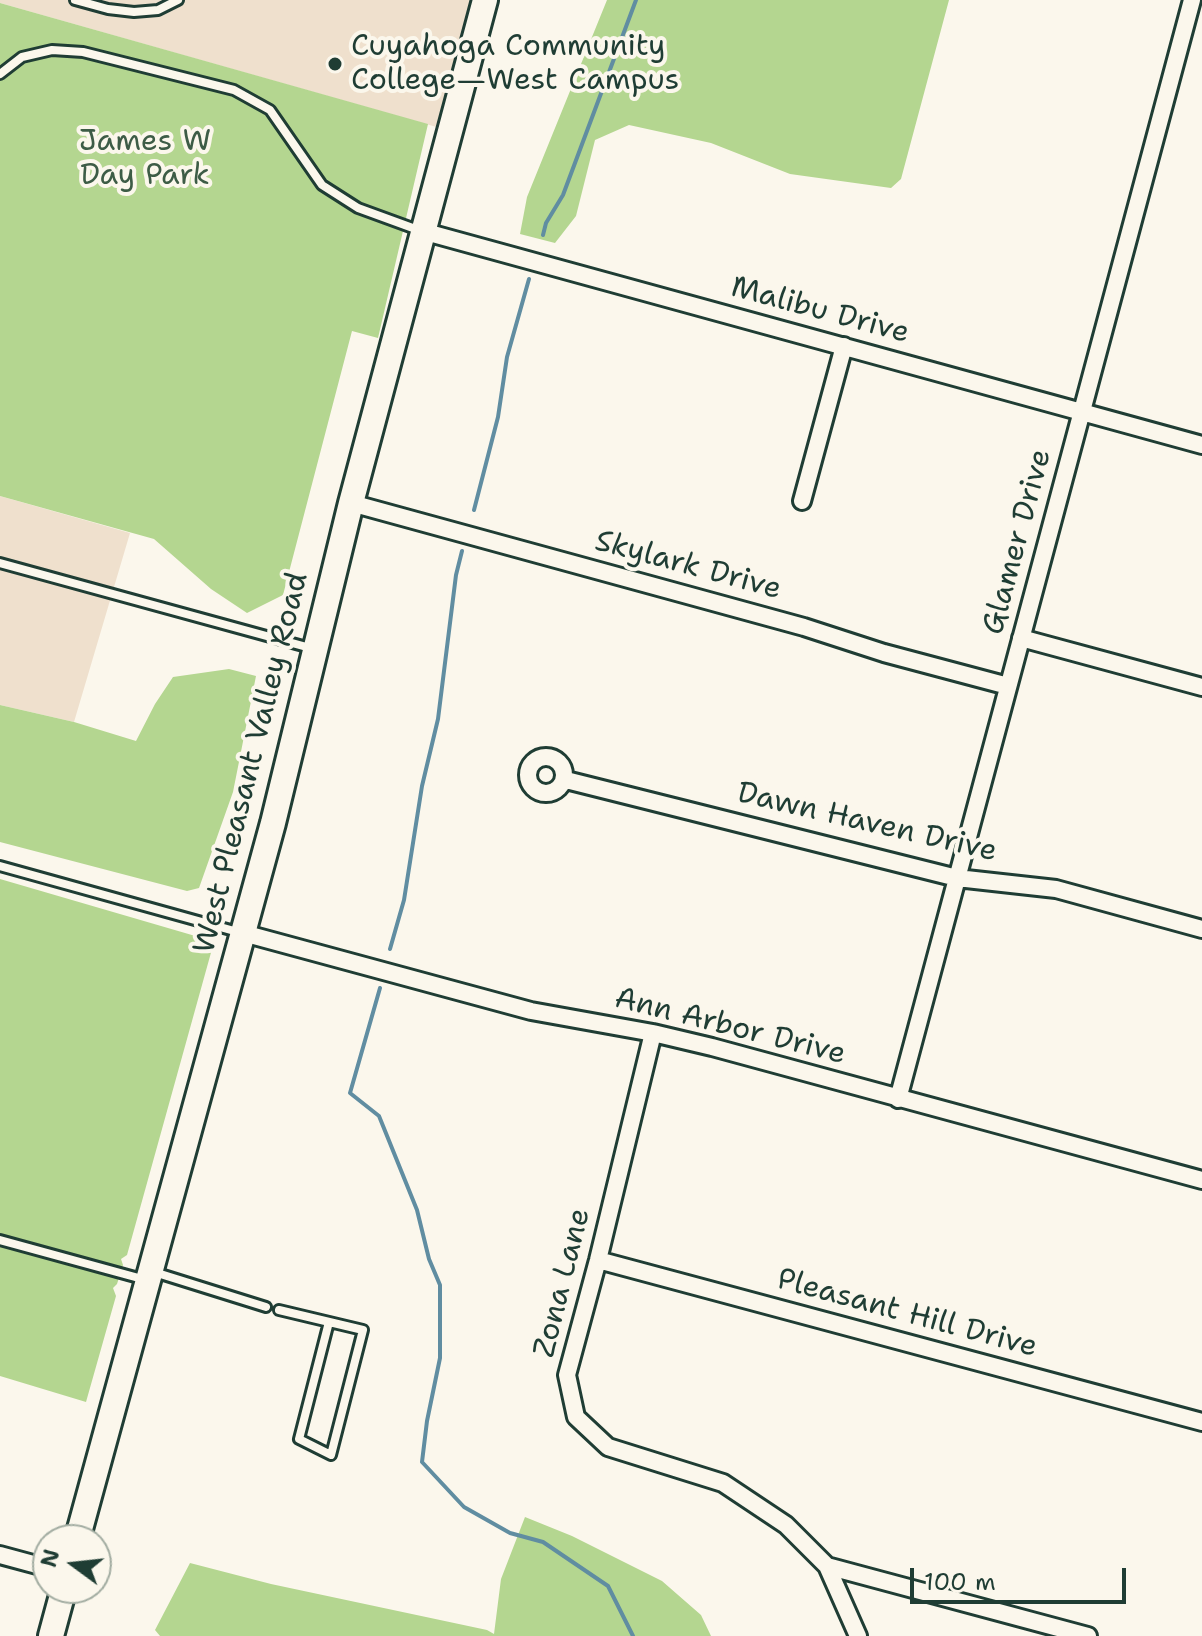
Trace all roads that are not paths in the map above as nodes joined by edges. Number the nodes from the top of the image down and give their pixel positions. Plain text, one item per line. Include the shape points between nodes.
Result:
1 (75, 0) edge
2 (178, 0) edge
3 (485, 0) edge
4 (1192, 0) edge
5 (0, 74) edge
6 (422, 231) junction
7 (844, 346) junction
8 (1081, 413) junction
9 (1202, 445) edge
10 (802, 501) dead end
11 (351, 503) junction
12 (0, 563) edge
13 (1021, 638) junction
14 (315, 649) junction
15 (1008, 686) junction
16 (1202, 687) edge
17 (566, 780) dead end
18 (0, 866) edge
19 (957, 878) junction
20 (1202, 929) edge
21 (243, 933) junction
22 (653, 1033) junction
23 (898, 1099) junction
24 (1202, 1180) edge
25 (0, 1240) edge
26 (598, 1260) junction
27 (148, 1276) junction
28 (266, 1307) dead end
29 (279, 1310) dead end
30 (329, 1322) junction
31 (1202, 1422) edge
32 (81, 1524) edge
33 (0, 1555) edge
34 (32, 1564) edge
35 (827, 1566) junction
36 (60, 1604) edge
37 (51, 1636) edge
38 (858, 1636) edge
39 (1088, 1636) edge

1 - 2 lane via 134,12 158,10
3 - 6 main road, West Pleasant Valley Road
4 - 8 street, Glamer Drive
5 - 6 lane via 22,57 52,50 83,52 234,90 270,110 322,185 358,208
6 - 7 street, Malibu Drive
6 - 11 main road, West Pleasant Valley Road
7 - 8 street, Malibu Drive
7 - 10 street
8 - 9 street, Malibu Drive
8 - 13 street, Glamer Drive
11 - 14 main road, West Pleasant Valley Road
11 - 15 street, Skylark Drive
12 - 14 lane
13 - 15 street, Glamer Drive
13 - 16 street
14 - 21 main road, West Pleasant Valley Road
15 - 19 street, Glamer Drive
17 - 19 street, Dawn Haven Drive
18 - 21 lane
19 - 20 street, Dawn Haven Drive via 1056,889
19 - 23 street, Glamer Drive
21 - 22 street, Ann Arbor Drive via 531,1011
21 - 27 main road, West Pleasant Valley Road
22 - 23 street, Ann Arbor Drive
22 - 26 street, Zona Lane
23 - 24 street, Ann Arbor Drive
25 - 27 lane
26 - 31 street, Pleasant Hill Drive
26 - 35 street, Zona Lane via 567,1375 576,1417 608,1447 723,1483 786,1525
27 - 28 lane
27 - 32 main road, West Pleasant Valley Road
29 - 30 lane
30 - 30 lane via 363,1330 331,1455 299,1439
33 - 34 street
35 - 38 street, Zona Lane
35 - 39 street
36 - 37 main road

